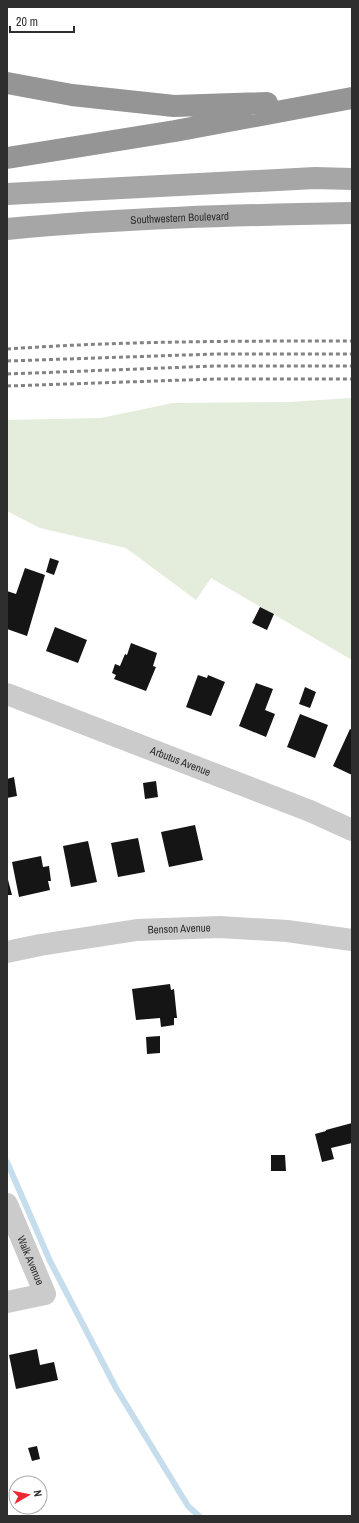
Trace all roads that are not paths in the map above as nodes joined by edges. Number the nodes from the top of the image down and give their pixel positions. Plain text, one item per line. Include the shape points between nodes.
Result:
1 (7, 83) edge
2 (344, 99) edge
3 (7, 158) edge
4 (352, 179) edge
5 (7, 194) edge
6 (352, 213) edge
7 (7, 229) edge
8 (7, 694) edge
9 (352, 830) edge
10 (352, 940) edge
11 (7, 952) edge
12 (7, 1204) edge
13 (7, 1302) edge

1 - 2 highway via 72,95 174,106
2 - 3 highway via 175,131
4 - 5 main road via 315,178
6 - 7 main road, Southwestern Boulevard via 73,222
8 - 9 street, Arbutus Avenue via 310,811
10 - 11 street, Benson Avenue via 286,931 220,927 138,930
12 - 13 street, Walk Avenue via 45,1294

